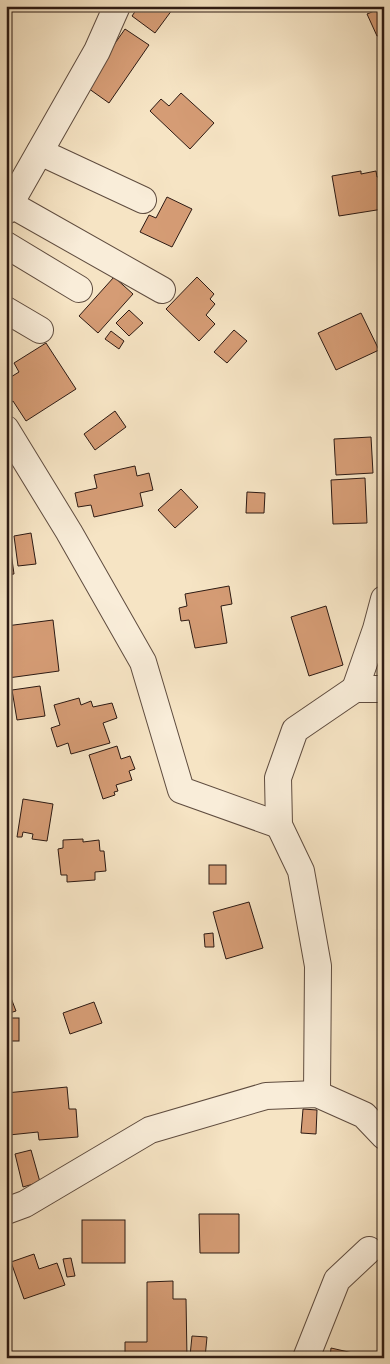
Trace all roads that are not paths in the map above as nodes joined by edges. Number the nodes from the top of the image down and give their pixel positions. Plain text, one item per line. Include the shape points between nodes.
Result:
1 (117, 6) edge
2 (40, 152) junction
3 (143, 200) dead end
4 (8, 207) edge
5 (6, 245) edge
6 (80, 289) dead end
7 (162, 290) dead end
8 (6, 310) edge
9 (40, 330) dead end
10 (6, 429) edge
11 (384, 599) edge
12 (355, 689) junction
13 (384, 690) edge
14 (279, 825) junction
15 (317, 1094) junction
16 (384, 1136) edge
17 (6, 1211) edge
18 (369, 1250) dead end
19 (306, 1358) edge

1 - 2 street via 97,51
2 - 3 street
2 - 4 street
4 - 7 street
5 - 6 street
8 - 9 street
10 - 14 street via 143,662 181,790
11 - 12 street
12 - 13 street
12 - 14 street via 295,730 278,778
14 - 15 street via 301,872 318,966
15 - 16 street via 364,1115
15 - 17 street via 266,1096 150,1130 25,1204
18 - 19 street via 337,1280

